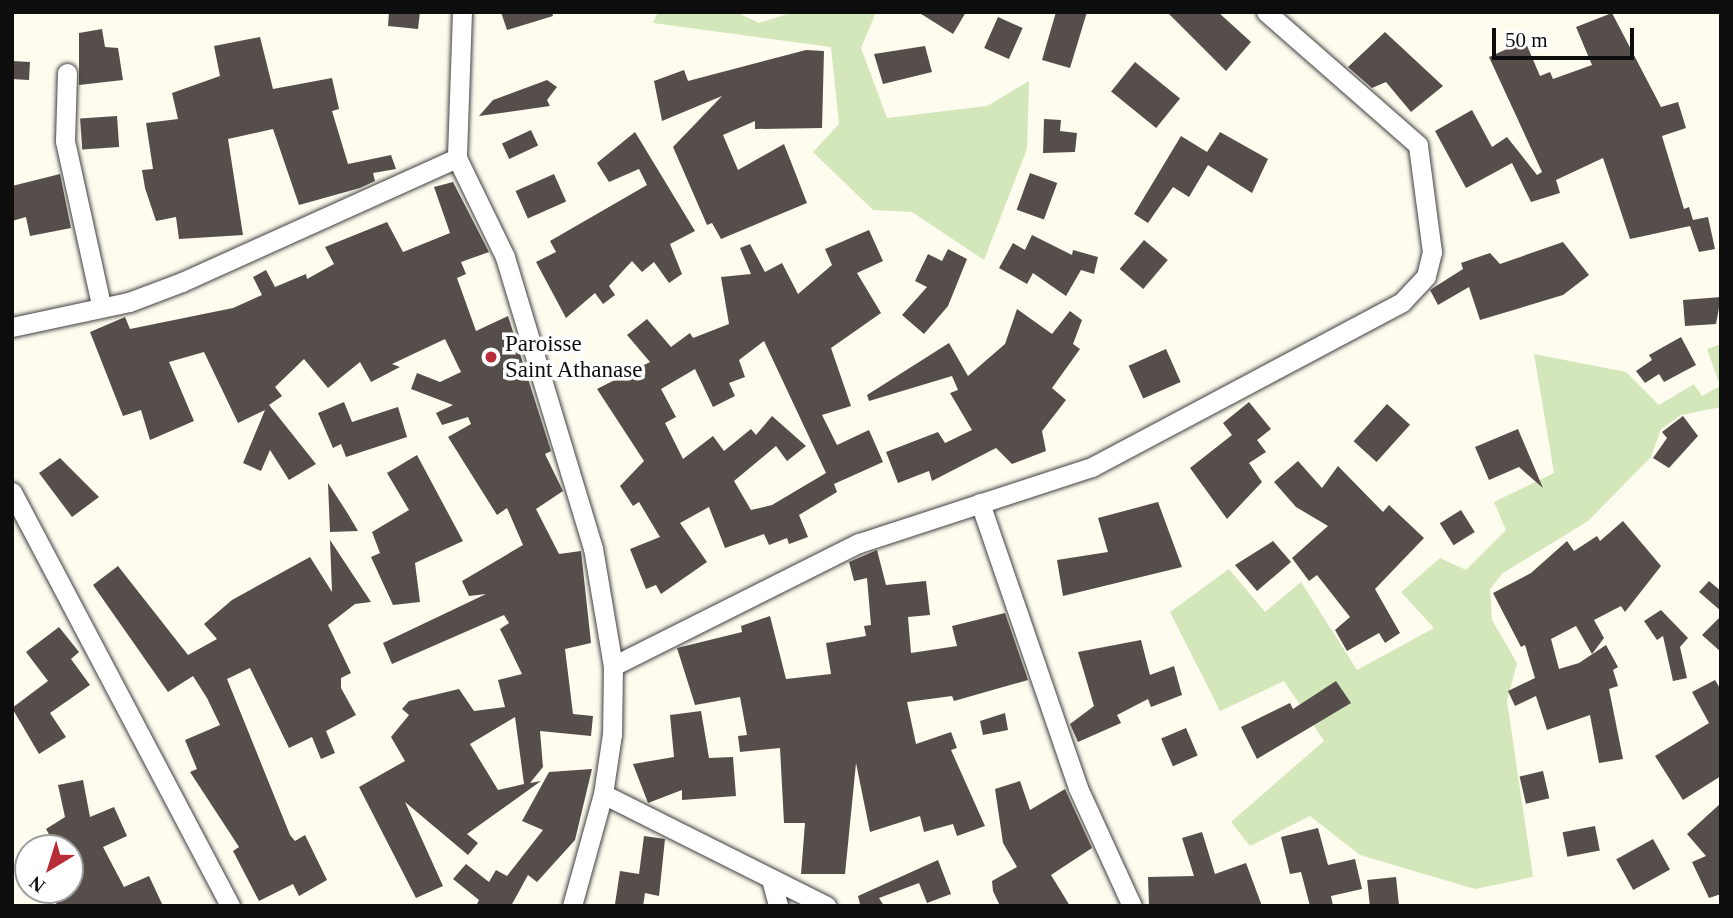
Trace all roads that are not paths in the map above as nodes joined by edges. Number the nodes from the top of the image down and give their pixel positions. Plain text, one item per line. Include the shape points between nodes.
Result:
1 (463, 12) edge
2 (1266, 12) edge
3 (66, 73) dead end
4 (457, 158) junction
5 (101, 305) junction
6 (12, 327) edge
7 (12, 492) edge
8 (981, 503) junction
9 (613, 666) junction
10 (603, 794) junction
11 (771, 879) junction
12 (230, 906) edge
13 (572, 906) edge
14 (778, 906) edge
15 (827, 906) edge
16 (1132, 906) edge

1 - 4 street
2 - 8 street via 1418,145 1432,222 1426,276 1374,322 1163,434 1092,467
3 - 5 street via 65,141
4 - 5 street via 194,278 129,302
4 - 9 street via 505,257 593,548
5 - 6 street
7 - 12 street
8 - 9 street via 859,543
8 - 16 street via 1078,788
9 - 10 street via 612,734
10 - 11 street
10 - 13 street
11 - 14 street
11 - 15 street

